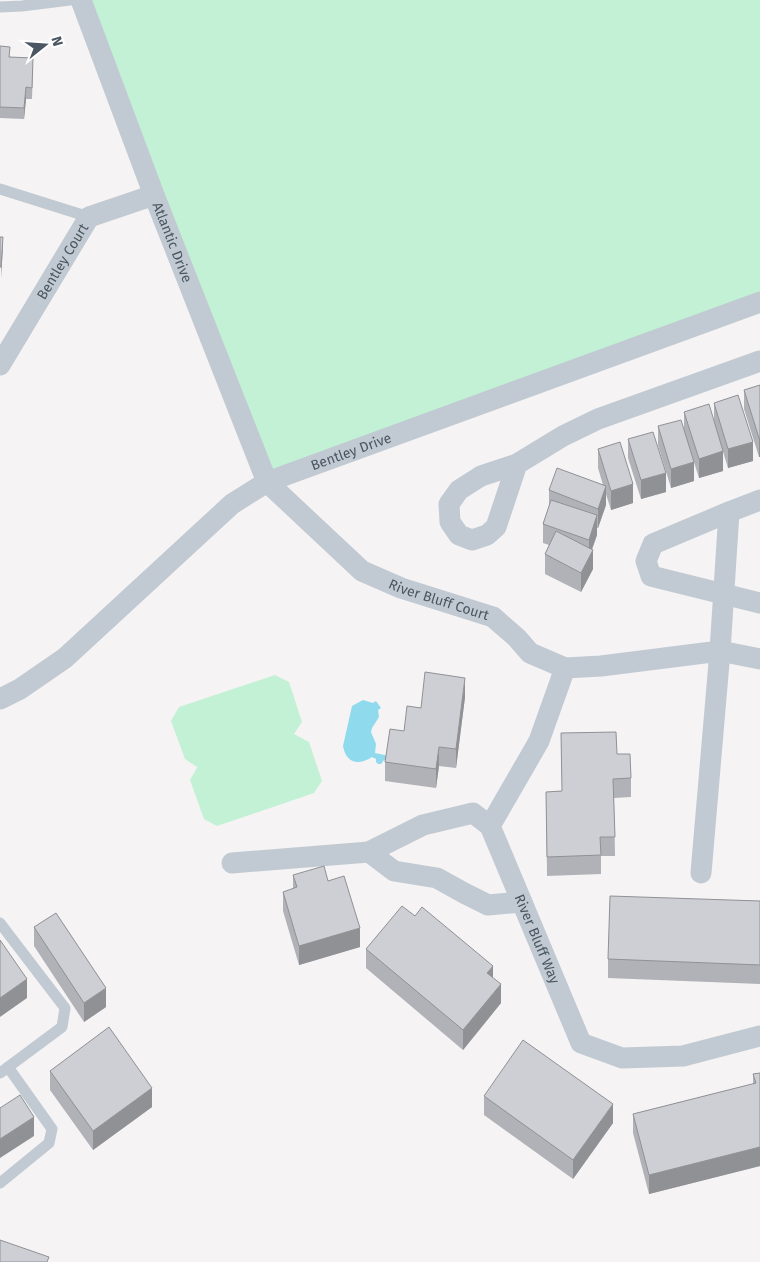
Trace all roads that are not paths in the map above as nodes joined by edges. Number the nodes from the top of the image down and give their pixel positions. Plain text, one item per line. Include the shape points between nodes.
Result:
1 (70, 0) edge
2 (81, 0) edge
3 (0, 7) edge
4 (0, 189) edge
5 (154, 196) junction
6 (89, 218) junction
7 (760, 302) edge
8 (760, 361) edge
9 (0, 365) edge
10 (517, 464) dead end
11 (267, 482) junction
12 (760, 500) edge
13 (729, 512) junction
14 (724, 594) junction
15 (760, 603) edge
16 (720, 651) junction
17 (760, 659) edge
18 (565, 668) junction
19 (0, 699) edge
20 (490, 826) junction
21 (369, 852) junction
22 (232, 863) dead end
23 (701, 873) dead end
24 (522, 902) junction
25 (0, 923) edge
26 (760, 1036) edge
27 (4, 1070) edge
28 (0, 1183) edge

1 - 3 lane
2 - 5 street, Atlantic Drive
4 - 6 lane
5 - 6 street, Bentley Court
5 - 11 street, Atlantic Drive
6 - 9 street, Bentley Court
7 - 11 street, Bentley Drive
8 - 10 street via 598,419
11 - 18 street, River Bluff Court via 362,571 401,588 493,617 530,653
11 - 19 street, Bentley Drive via 232,504 65,658
12 - 13 street
13 - 14 street
13 - 14 street via 653,544 646,561 651,576
14 - 15 street
14 - 16 street
16 - 17 street, River Bluff Court
16 - 18 street, River Bluff Court
16 - 23 street
18 - 20 street via 539,741
20 - 21 street via 473,813 423,825
20 - 24 street, River Bluff Way
21 - 22 street
21 - 24 street via 394,870 437,878 488,905
24 - 26 street, River Bluff Way via 581,1043 622,1058 683,1056
25 - 27 lane via 65,1008 62,1027
27 - 28 lane via 52,1129 49,1143

